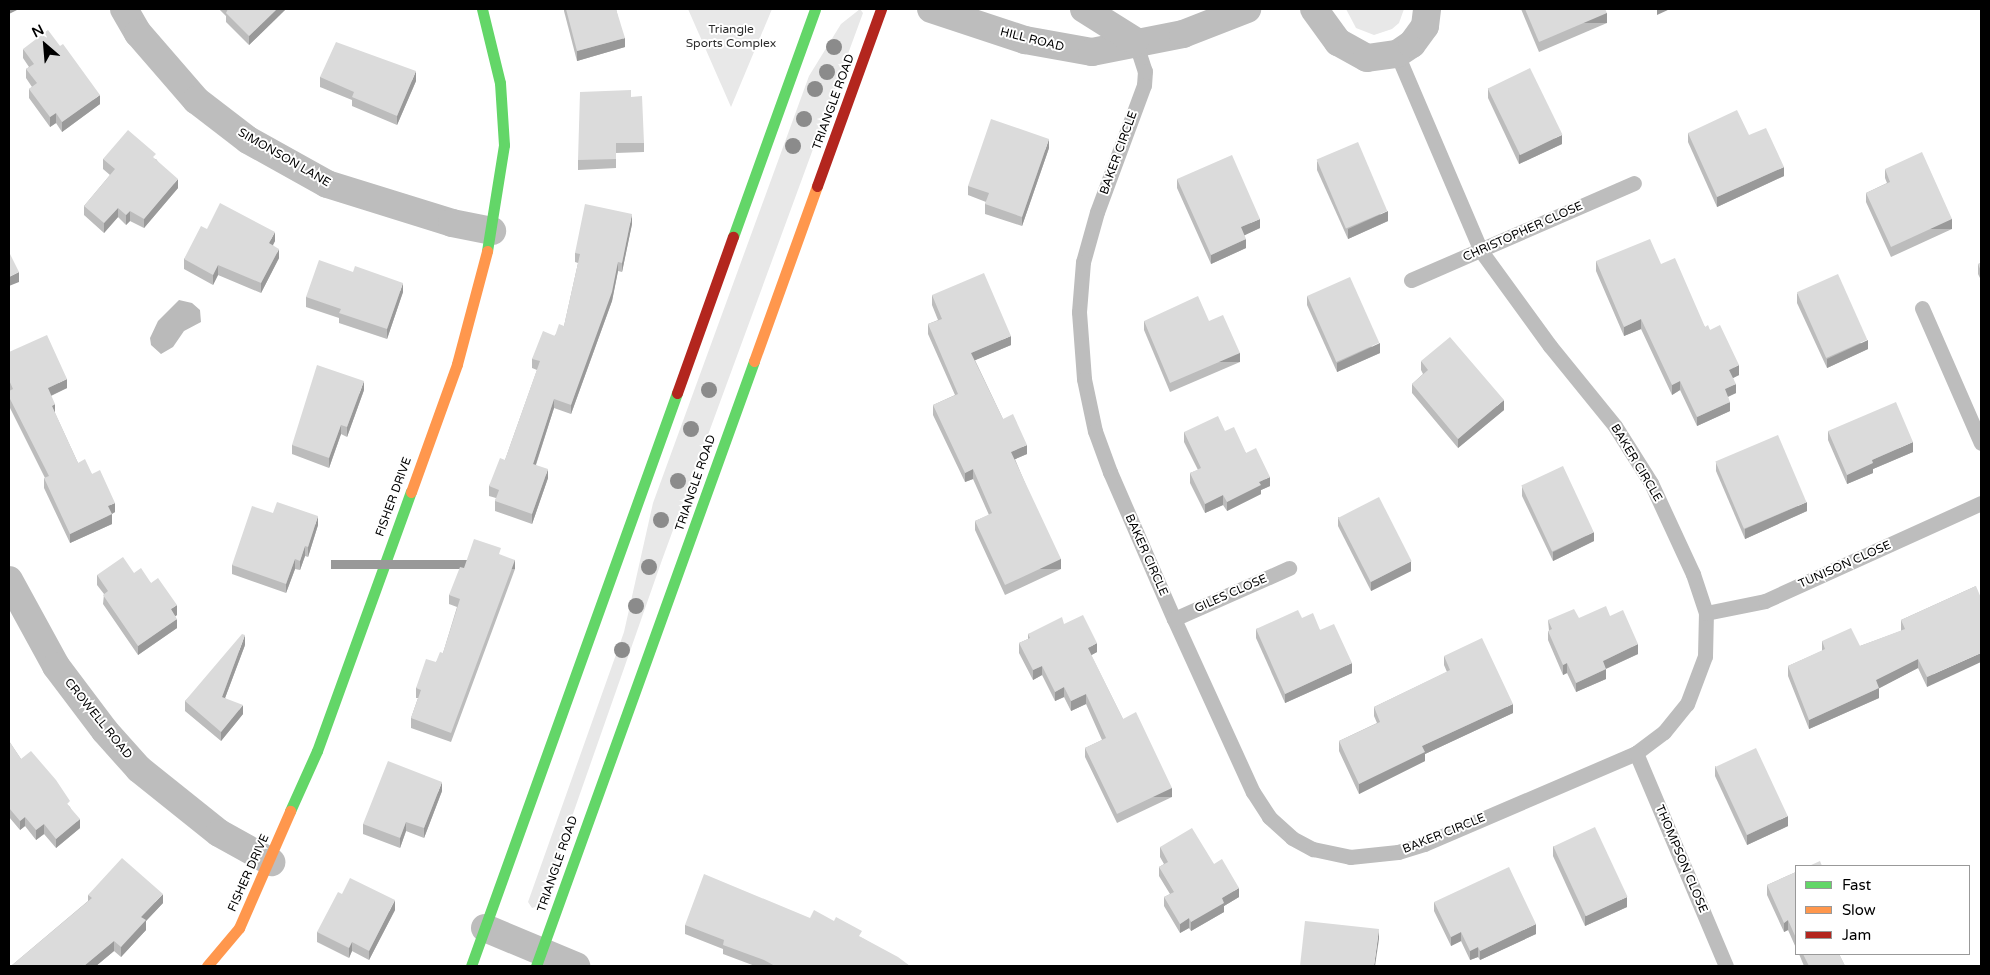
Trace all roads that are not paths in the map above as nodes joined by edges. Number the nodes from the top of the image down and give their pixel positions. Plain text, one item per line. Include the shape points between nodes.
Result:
1 (124, 9) edge
2 (482, 9) edge
3 (815, 9) edge
4 (881, 9) edge
5 (931, 9) edge
6 (1084, 9) edge
7 (1248, 9) edge
8 (1314, 9) edge
9 (1427, 9) edge
10 (1135, 42) junction
11 (1397, 54) junction
12 (1634, 183) dead end
13 (492, 231) junction
14 (1481, 251) junction
15 (1411, 280) dead end
16 (1922, 308) dead end
17 (1981, 443) edge
18 (1981, 503) edge
19 (1289, 568) dead end
20 (9, 580) edge
21 (1706, 614) junction
22 (1174, 619) junction
23 (1636, 753) junction
24 (271, 862) junction
25 (485, 928) junction
26 (539, 959) edge
27 (1723, 965) edge
28 (206, 966) edge
29 (471, 966) edge
30 (576, 966) edge

1 - 13 street, SIMONSON LANE via 138,34 196,100 248,140 326,184 452,223
2 - 13 street, FISHER DRIVE via 500,83 504,145
3 - 25 street
4 - 26 street, TRIANGLE ROAD
5 - 10 street, HILL ROAD via 1024,40 1069,50 1092,52
6 - 10 street
7 - 10 street, HILL ROAD via 1183,34
8 - 11 street via 1331,35 1348,50 1367,58
9 - 11 street via 1420,35
10 - 22 lane, BAKER CIRCLE via 1145,71 1144,85 1097,212 1084,262 1079,312 1084,379 1095,431
11 - 14 lane, BAKER CIRCLE
12 - 14 lane, CHRISTOPHER CLOSE
13 - 24 street, FISHER DRIVE via 457,364 317,750
14 - 15 lane, CHRISTOPHER CLOSE
14 - 21 lane, BAKER CIRCLE via 1550,346 1615,426 1651,483 1693,574
16 - 17 lane
18 - 21 lane, TUNISON CLOSE via 1765,601
19 - 22 lane, GILES CLOSE
20 - 24 street, CROWELL ROAD via 56,666 105,731 139,769 219,833
21 - 23 lane, BAKER CIRCLE via 1705,656 1687,704 1664,732
22 - 23 lane, BAKER CIRCLE via 1258,801 1269,817 1292,838 1313,849 1350,857 1398,852
23 - 27 lane, THOMPSON CLOSE
24 - 28 street, FISHER DRIVE via 239,928
25 - 26 street
25 - 29 street
26 - 30 street

